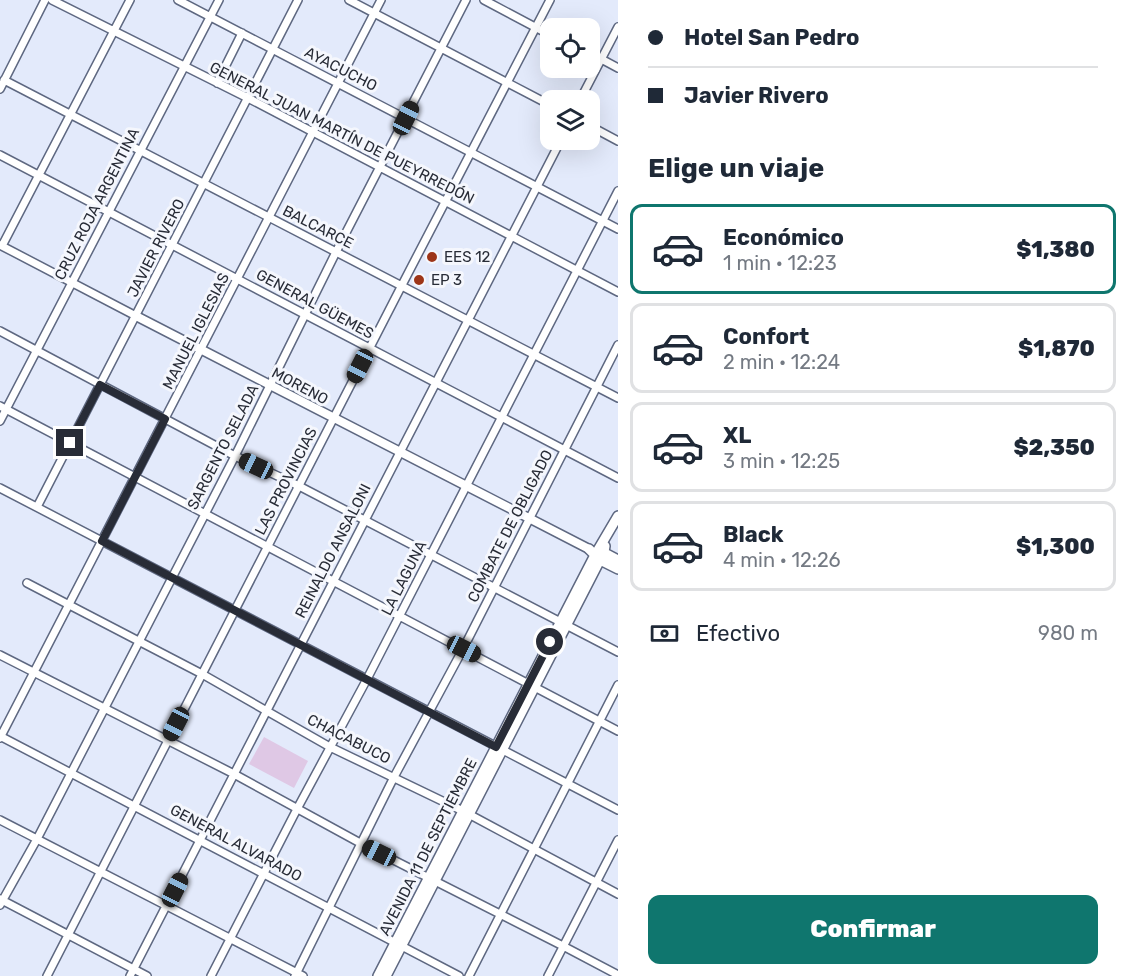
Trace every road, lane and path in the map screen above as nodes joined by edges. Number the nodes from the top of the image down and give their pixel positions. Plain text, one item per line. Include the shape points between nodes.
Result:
1 (45, 0) edge
2 (52, 0) edge
3 (130, 0) edge
4 (178, 0) edge
5 (219, 0) edge
6 (298, 0) edge
7 (349, 0) edge
8 (381, 0) edge
9 (466, 0) edge
10 (484, 0) edge
11 (550, 0) edge
12 (375, 13) junction
13 (210, 16) junction
14 (618, 27) edge
15 (536, 28) junction
16 (114, 30) junction
17 (540, 30) edge
18 (242, 33) junction
19 (273, 49) junction
20 (440, 49) junction
21 (602, 59) junction
22 (183, 66) junction
23 (618, 68) edge
24 (4, 80) junction
25 (217, 83) junction
26 (339, 83) junction
27 (508, 83) junction
28 (0, 89) edge
29 (585, 90) edge
30 (248, 98) junction
31 (540, 100) edge
32 (71, 114) junction
33 (406, 118) junction
34 (600, 131) edge
35 (313, 133) junction
36 (618, 141) edge
37 (141, 150) junction
38 (556, 150) edge
39 (471, 152) junction
40 (0, 155) edge
41 (380, 167) junction
42 (39, 175) junction
43 (204, 183) junction
44 (537, 188) junction
45 (618, 190) edge
46 (446, 203) junction
47 (109, 212) junction
48 (270, 217) junction
49 (602, 221) junction
50 (618, 229) edge
51 (511, 235) junction
52 (172, 245) junction
53 (1, 246) edge
54 (336, 252) junction
55 (576, 270) junction
56 (238, 279) junction
57 (72, 283) junction
58 (402, 285) junction
59 (618, 292) edge
60 (304, 314) junction
61 (136, 316) junction
62 (468, 319) junction
63 (0, 332) edge
64 (618, 345) edge
65 (369, 348) junction
66 (201, 350) junction
67 (36, 351) junction
68 (534, 354) junction
69 (435, 382) junction
70 (100, 385) junction
71 (269, 385) junction
72 (596, 387) junction
73 (618, 398) edge
74 (3, 408) edge
75 (502, 417) junction
76 (165, 419) junction
77 (333, 419) junction
78 (0, 421) edge
79 (70, 443) junction
80 (563, 451) junction
81 (399, 453) junction
82 (235, 456) junction
83 (135, 477) junction
84 (618, 478) edge
85 (299, 486) junction
86 (466, 486) junction
87 (0, 488) edge
88 (37, 507) junction
89 (205, 514) junction
90 (618, 516) edge
91 (528, 518) junction
92 (365, 520) junction
93 (102, 541) junction
94 (267, 547) junction
95 (597, 553) junction
96 (431, 555) junction
97 (618, 560) edge
98 (618, 569) edge
99 (172, 578) junction
100 (333, 581) junction
101 (27, 583) dead end
102 (494, 588) junction
103 (69, 606) junction
104 (235, 610) junction
105 (400, 616) junction
106 (563, 624) junction
107 (139, 642) junction
108 (300, 645) junction
109 (464, 649) junction
110 (618, 652) edge
111 (0, 655) edge
112 (35, 672) junction
113 (202, 674) junction
114 (367, 680) junction
115 (532, 684) junction
116 (618, 685) edge
117 (105, 708) junction
118 (267, 710) junction
119 (429, 712) junction
120 (601, 722) junction
121 (618, 731) edge
122 (0, 736) edge
123 (168, 741) junction
124 (330, 747) junction
125 (499, 749) junction
126 (71, 772) junction
127 (234, 774) junction
128 (394, 777) junction
129 (568, 784) junction
130 (135, 805) junction
131 (297, 809) junction
132 (618, 810) edge
133 (466, 813) junction
134 (0, 819) edge
135 (37, 839) junction
136 (200, 840) junction
137 (618, 840) edge
138 (362, 844) junction
139 (534, 849) junction
140 (101, 873) junction
141 (264, 874) junction
142 (432, 879) junction
143 (596, 883) junction
144 (618, 894) edge
145 (1, 901) edge
146 (166, 906) junction
147 (331, 908) junction
148 (501, 914) junction
149 (68, 935) junction
150 (230, 940) junction
151 (398, 944) junction
152 (563, 946) junction
153 (134, 969) junction
154 (298, 975) edge
155 (618, 975) edge
156 (47, 976) edge
157 (130, 976) edge
158 (147, 976) edge
159 (211, 976) edge
160 (378, 976) edge
161 (386, 976) edge
162 (459, 976) edge
163 (469, 976) edge
164 (548, 976) edge

1 - 24 street
2 - 16 street, GENERAL JUAN MARTÍN DE PUEYRREDÓN
3 - 16 street
4 - 13 street, AYACUCHO
5 - 13 street, CRUZ ROJA ARGENTINA
6 - 19 street, JAVIER RIVERO
7 - 12 street
8 - 12 street, MANUEL IGLESIAS
9 - 20 street, SARGENTO SELADA
10 - 15 street
11 - 15 street, LAS PROVINCIAS
12 - 20 street
12 - 26 street, MANUEL IGLESIAS
13 - 18 street, AYACUCHO
13 - 22 street, CRUZ ROJA ARGENTINA
14 - 21 street
15 - 17 street
15 - 27 street, LAS PROVINCIAS
16 - 22 street, GENERAL JUAN MARTÍN DE PUEYRREDÓN
16 - 32 street
18 - 19 street, AYACUCHO
18 - 25 street
19 - 26 street, AYACUCHO
19 - 30 street, JAVIER RIVERO
20 - 27 street
20 - 33 street, SARGENTO SELADA
21 - 23 street
21 - 29 street
22 - 25 street, GENERAL JUAN MARTÍN DE PUEYRREDÓN
22 - 37 street, CRUZ ROJA ARGENTINA
24 - 28 street
24 - 32 street, BALCARCE
25 - 30 street, GENERAL JUAN MARTÍN DE PUEYRREDÓN
26 - 33 street, AYACUCHO
26 - 35 street, MANUEL IGLESIAS
27 - 31 street
27 - 39 street, LAS PROVINCIAS
30 - 35 street, GENERAL JUAN MARTÍN DE PUEYRREDÓN
30 - 43 street, JAVIER RIVERO
32 - 37 street, BALCARCE
32 - 42 street
33 - 39 street, AYACUCHO
33 - 41 street, SARGENTO SELADA
34 - 36 street
35 - 41 street, GENERAL JUAN MARTÍN DE PUEYRREDÓN
35 - 48 street, MANUEL IGLESIAS
37 - 43 street, BALCARCE
37 - 47 street, CRUZ ROJA ARGENTINA
38 - 44 street, REINALDO ANSALONI
39 - 44 street, AYACUCHO
39 - 46 street, LAS PROVINCIAS
40 - 42 street, GENERAL GÜEMES
41 - 46 street, GENERAL JUAN MARTÍN DE PUEYRREDÓN
41 - 54 street, SARGENTO SELADA
42 - 47 street, GENERAL GÜEMES
42 - 53 street
43 - 48 street, BALCARCE
43 - 52 street, JAVIER RIVERO
44 - 49 street, AYACUCHO
44 - 51 street, REINALDO ANSALONI
45 - 49 street, LA LAGUNA
46 - 51 street, GENERAL JUAN MARTÍN DE PUEYRREDÓN
46 - 58 street, LAS PROVINCIAS
47 - 52 street, GENERAL GÜEMES
47 - 57 street, CRUZ ROJA ARGENTINA
48 - 54 street, BALCARCE
48 - 56 street, MANUEL IGLESIAS
49 - 50 street, AYACUCHO
49 - 55 street, LA LAGUNA
51 - 55 street, GENERAL JUAN MARTÍN DE PUEYRREDÓN
51 - 62 street, REINALDO ANSALONI
52 - 56 street, GENERAL GÜEMES
52 - 61 street, JAVIER RIVERO
53 - 57 street, MORENO
54 - 58 street, BALCARCE
54 - 60 street, SARGENTO SELADA
55 - 59 street, GENERAL JUAN MARTÍN DE PUEYRREDÓN
55 - 68 street, LA LAGUNA
56 - 60 street, GENERAL GÜEMES
56 - 66 street, MANUEL IGLESIAS
57 - 61 street, MORENO
57 - 67 street, CRUZ ROJA ARGENTINA
58 - 62 street, BALCARCE
58 - 65 street, LAS PROVINCIAS
60 - 65 street, GENERAL GÜEMES
60 - 71 street, SARGENTO SELADA
61 - 66 street, MORENO
61 - 70 street, JAVIER RIVERO
62 - 68 street, BALCARCE
62 - 69 street, REINALDO ANSALONI
63 - 67 street
64 - 72 street, COMBATE DE OBLIGADO
65 - 69 street, GENERAL GÜEMES
65 - 77 street, LAS PROVINCIAS
66 - 71 street, MORENO
66 - 76 street, MANUEL IGLESIAS
67 - 70 street
67 - 74 street, CRUZ ROJA ARGENTINA
68 - 72 street, BALCARCE
68 - 75 street, LA LAGUNA
69 - 75 street, GENERAL GÜEMES
69 - 81 street, REINALDO ANSALONI
70 - 76 street
70 - 79 street, JAVIER RIVERO
71 - 77 street, MORENO
71 - 82 street, SARGENTO SELADA
72 - 73 street, BALCARCE
72 - 80 street, COMBATE DE OBLIGADO
74 - 78 street, CRUZ ROJA ARGENTINA
74 - 79 street
75 - 80 street, GENERAL GÜEMES
75 - 86 street, LA LAGUNA
76 - 82 street
76 - 83 street, MANUEL IGLESIAS
77 - 81 street, MORENO
77 - 85 street, LAS PROVINCIAS
79 - 83 street
79 - 88 street, JAVIER RIVERO
80 - 84 street, GENERAL GÜEMES
80 - 91 street, COMBATE DE OBLIGADO
81 - 86 street, MORENO
81 - 92 street, REINALDO ANSALONI
82 - 85 street
82 - 89 street, SARGENTO SELADA
83 - 89 street
83 - 93 street, MANUEL IGLESIAS
85 - 92 street
85 - 94 street, LAS PROVINCIAS
86 - 91 street, MORENO
86 - 96 street, LA LAGUNA
87 - 88 street
88 - 93 street
89 - 94 street
89 - 99 street, SARGENTO SELADA
90 - 95 main road, AVENIDA 11 DE SEPTIEMBRE
91 - 95 street, MORENO
91 - 102 street, COMBATE DE OBLIGADO
92 - 96 street
92 - 100 street, REINALDO ANSALONI
93 - 99 street
93 - 103 street, MANUEL IGLESIAS
94 - 100 street
94 - 104 street, LAS PROVINCIAS
95 - 97 main road
95 - 98 main road
95 - 106 main road, AVENIDA 11 DE SEPTIEMBRE
96 - 102 street
96 - 105 street, LA LAGUNA
99 - 104 street
99 - 107 street, SARGENTO SELADA
100 - 105 street
100 - 108 street, REINALDO ANSALONI
101 - 103 street, CHACABUCO
102 - 106 street
102 - 109 street, COMBATE DE OBLIGADO
103 - 107 street, CHACABUCO
103 - 112 street, MANUEL IGLESIAS
104 - 108 street
104 - 113 street, LAS PROVINCIAS
105 - 109 street
105 - 114 street, LA LAGUNA
106 - 110 street
106 - 115 main road, AVENIDA 11 DE SEPTIEMBRE
107 - 113 street, CHACABUCO
107 - 117 street, SARGENTO SELADA
108 - 114 street
108 - 118 street, REINALDO ANSALONI
109 - 115 street
109 - 119 street, COMBATE DE OBLIGADO
111 - 112 street
112 - 117 street
112 - 122 street, MANUEL IGLESIAS
113 - 118 street, CHACABUCO
113 - 123 street, LAS PROVINCIAS
114 - 119 street
114 - 124 street, LA LAGUNA
115 - 120 street
115 - 125 main road, AVENIDA 11 DE SEPTIEMBRE
116 - 120 street
117 - 123 street
117 - 126 street, SARGENTO SELADA
118 - 124 street, CHACABUCO
118 - 127 street, REINALDO ANSALONI
119 - 125 street
119 - 128 street, COMBATE DE OBLIGADO
120 - 121 street
120 - 129 street
122 - 126 street, GENERAL ALVARADO
123 - 127 street
123 - 130 street, LAS PROVINCIAS
124 - 128 street, CHACABUCO
124 - 131 street, LA LAGUNA
125 - 129 street
125 - 133 main road, AVENIDA 11 DE SEPTIEMBRE
126 - 130 street, GENERAL ALVARADO
126 - 135 street, SARGENTO SELADA
127 - 131 street
127 - 136 street, REINALDO ANSALONI
128 - 133 street, CHACABUCO
128 - 138 street, COMBATE DE OBLIGADO
129 - 132 street
129 - 139 street
130 - 136 street, GENERAL ALVARADO
130 - 140 street, LAS PROVINCIAS
131 - 138 street
131 - 141 street, LA LAGUNA
133 - 139 street, CHACABUCO
133 - 142 main road, AVENIDA 11 DE SEPTIEMBRE
134 - 135 street
135 - 140 street
135 - 145 street, SARGENTO SELADA
136 - 141 street, GENERAL ALVARADO
136 - 146 street, REINALDO ANSALONI
137 - 143 street
138 - 142 street
138 - 147 street, COMBATE DE OBLIGADO
139 - 143 street, CHACABUCO
139 - 148 street
140 - 146 street
140 - 149 street, LAS PROVINCIAS
141 - 147 street, GENERAL ALVARADO
141 - 150 street, LA LAGUNA
142 - 148 street
142 - 151 main road, AVENIDA 11 DE SEPTIEMBRE
143 - 144 street, CHACABUCO
143 - 152 street
145 - 149 street
146 - 150 street
146 - 153 street, REINALDO ANSALONI
147 - 151 street, GENERAL ALVARADO
147 - 154 street, COMBATE DE OBLIGADO
148 - 152 street
148 - 163 street
149 - 153 street
149 - 156 street, LAS PROVINCIAS
150 - 154 street
150 - 159 street, LA LAGUNA
151 - 160 main road, AVENIDA 11 DE SEPTIEMBRE
151 - 161 main road, AVENIDA 11 DE SEPTIEMBRE
151 - 162 street, GENERAL ALVARADO
152 - 155 street
152 - 164 street
153 - 157 street, REINALDO ANSALONI
153 - 158 street

